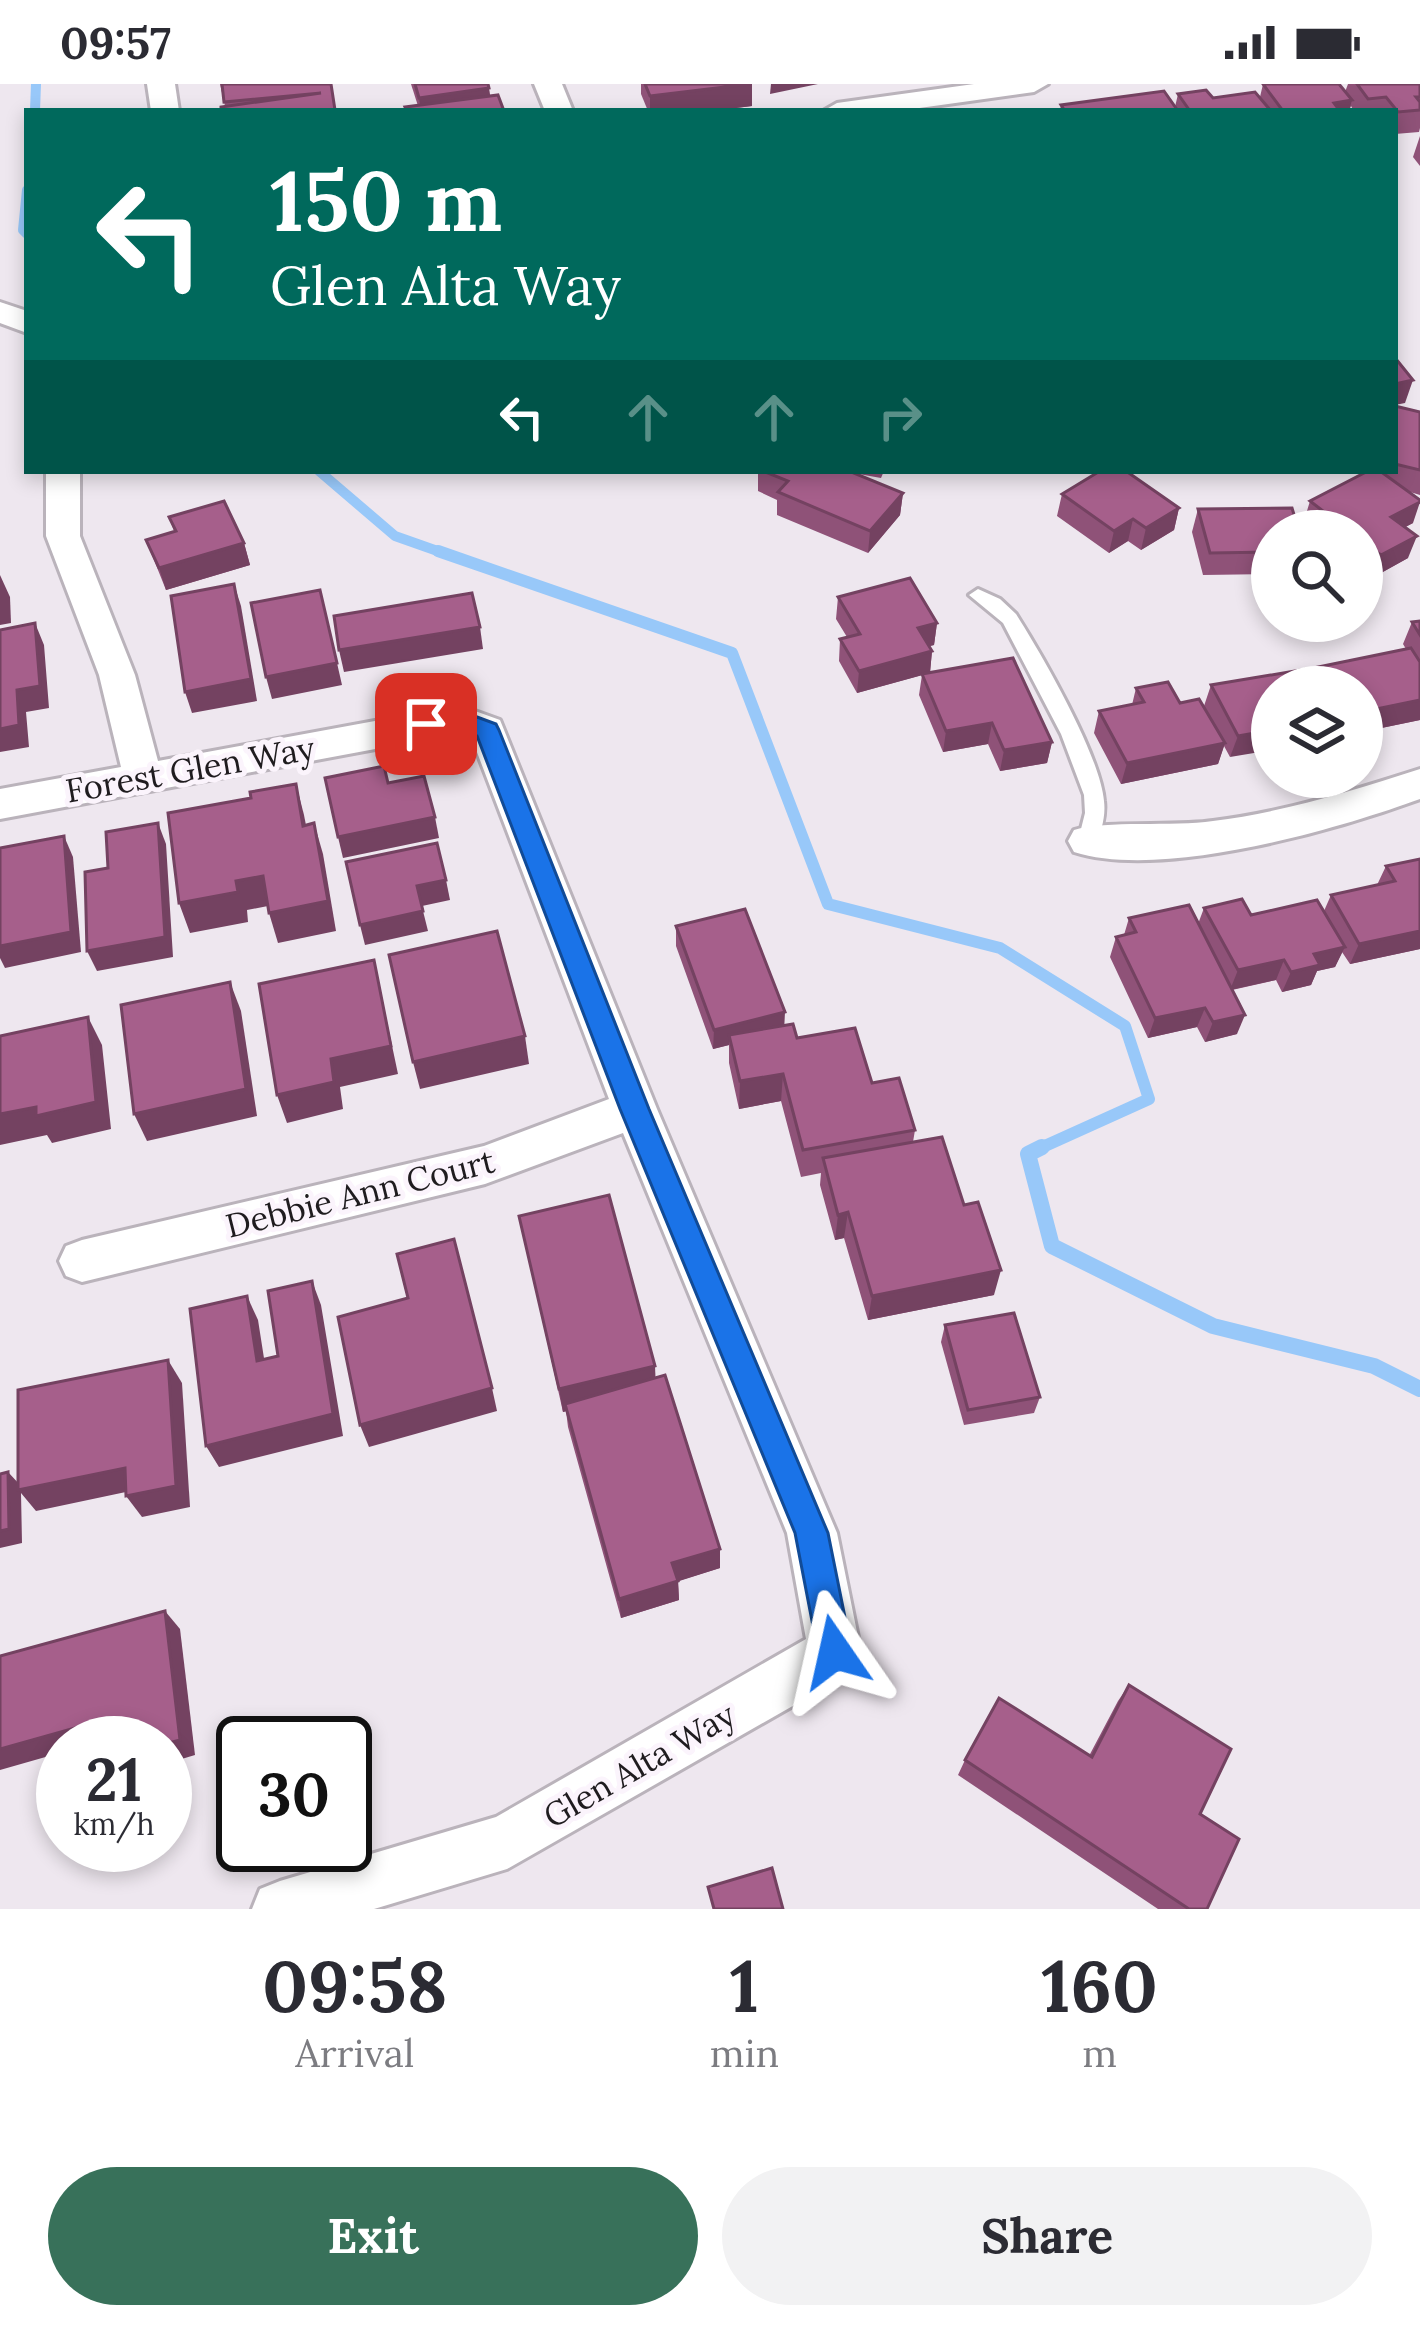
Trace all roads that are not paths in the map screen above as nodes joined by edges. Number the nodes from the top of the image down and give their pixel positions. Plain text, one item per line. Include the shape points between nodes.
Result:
1 (1034, 84) edge
2 (965, 103) edge
3 (885, 108) edge
4 (63, 474) edge
5 (978, 595) dead end
6 (450, 716) joint
7 (143, 777) junction
8 (1420, 784) edge
9 (0, 804) edge
10 (1088, 841) joint
11 (634, 1109) junction
12 (82, 1261) dead end
13 (280, 1909) edge

1 - 2 street
2 - 3 street
4 - 7 street via 62,536 117,675
5 - 10 lane via 1013,624 1079,757 1096,815
6 - 7 street, Forest Glen Way
6 - 11 street, Glen Alta Way via 487,730
7 - 9 street, Forest Glen Way
8 - 10 street via 1338,814 1135,845
11 - 12 street, Debbie Ann Court via 485,1165
11 - 13 street, Glen Alta Way via 812,1533 835,1652 507,1840

